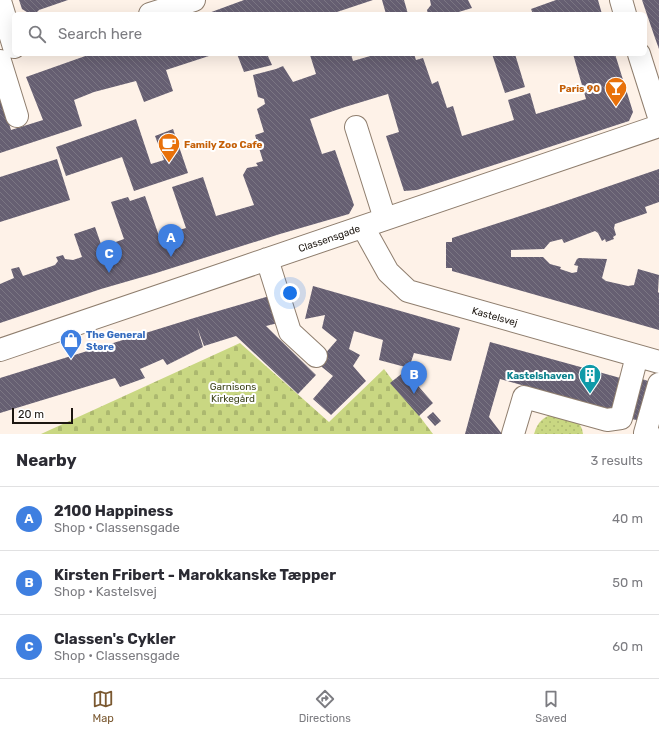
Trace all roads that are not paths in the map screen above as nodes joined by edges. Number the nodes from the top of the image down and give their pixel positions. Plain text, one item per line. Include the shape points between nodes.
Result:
1 (194, 0) edge
2 (621, 0) edge
3 (0, 1) edge
4 (156, 12) edge
5 (624, 12) edge
6 (11, 55) edge
7 (639, 56) edge
8 (17, 116) dead end
9 (659, 117) edge
10 (659, 126) edge
11 (356, 127) dead end
12 (385, 220) junction
13 (364, 227) junction
14 (267, 259) junction
15 (0, 350) edge
16 (316, 356) dead end
17 (637, 356) junction
18 (659, 362) edge
19 (659, 384) edge
20 (605, 427) edge
21 (513, 434) edge
22 (649, 434) edge

1 - 4 street
2 - 5 street
3 - 6 street
6 - 8 street
7 - 9 street
10 - 12 street, Classensgade
11 - 12 street
12 - 13 street, Classensgade
13 - 14 street, Classensgade
13 - 17 street, Kastelsvej via 388,272 408,291
14 - 15 street, Classensgade
14 - 16 street via 290,332
17 - 18 street, Kastelsvej
17 - 20 street via 621,418
19 - 22 street via 645,433
20 - 21 street via 524,397

